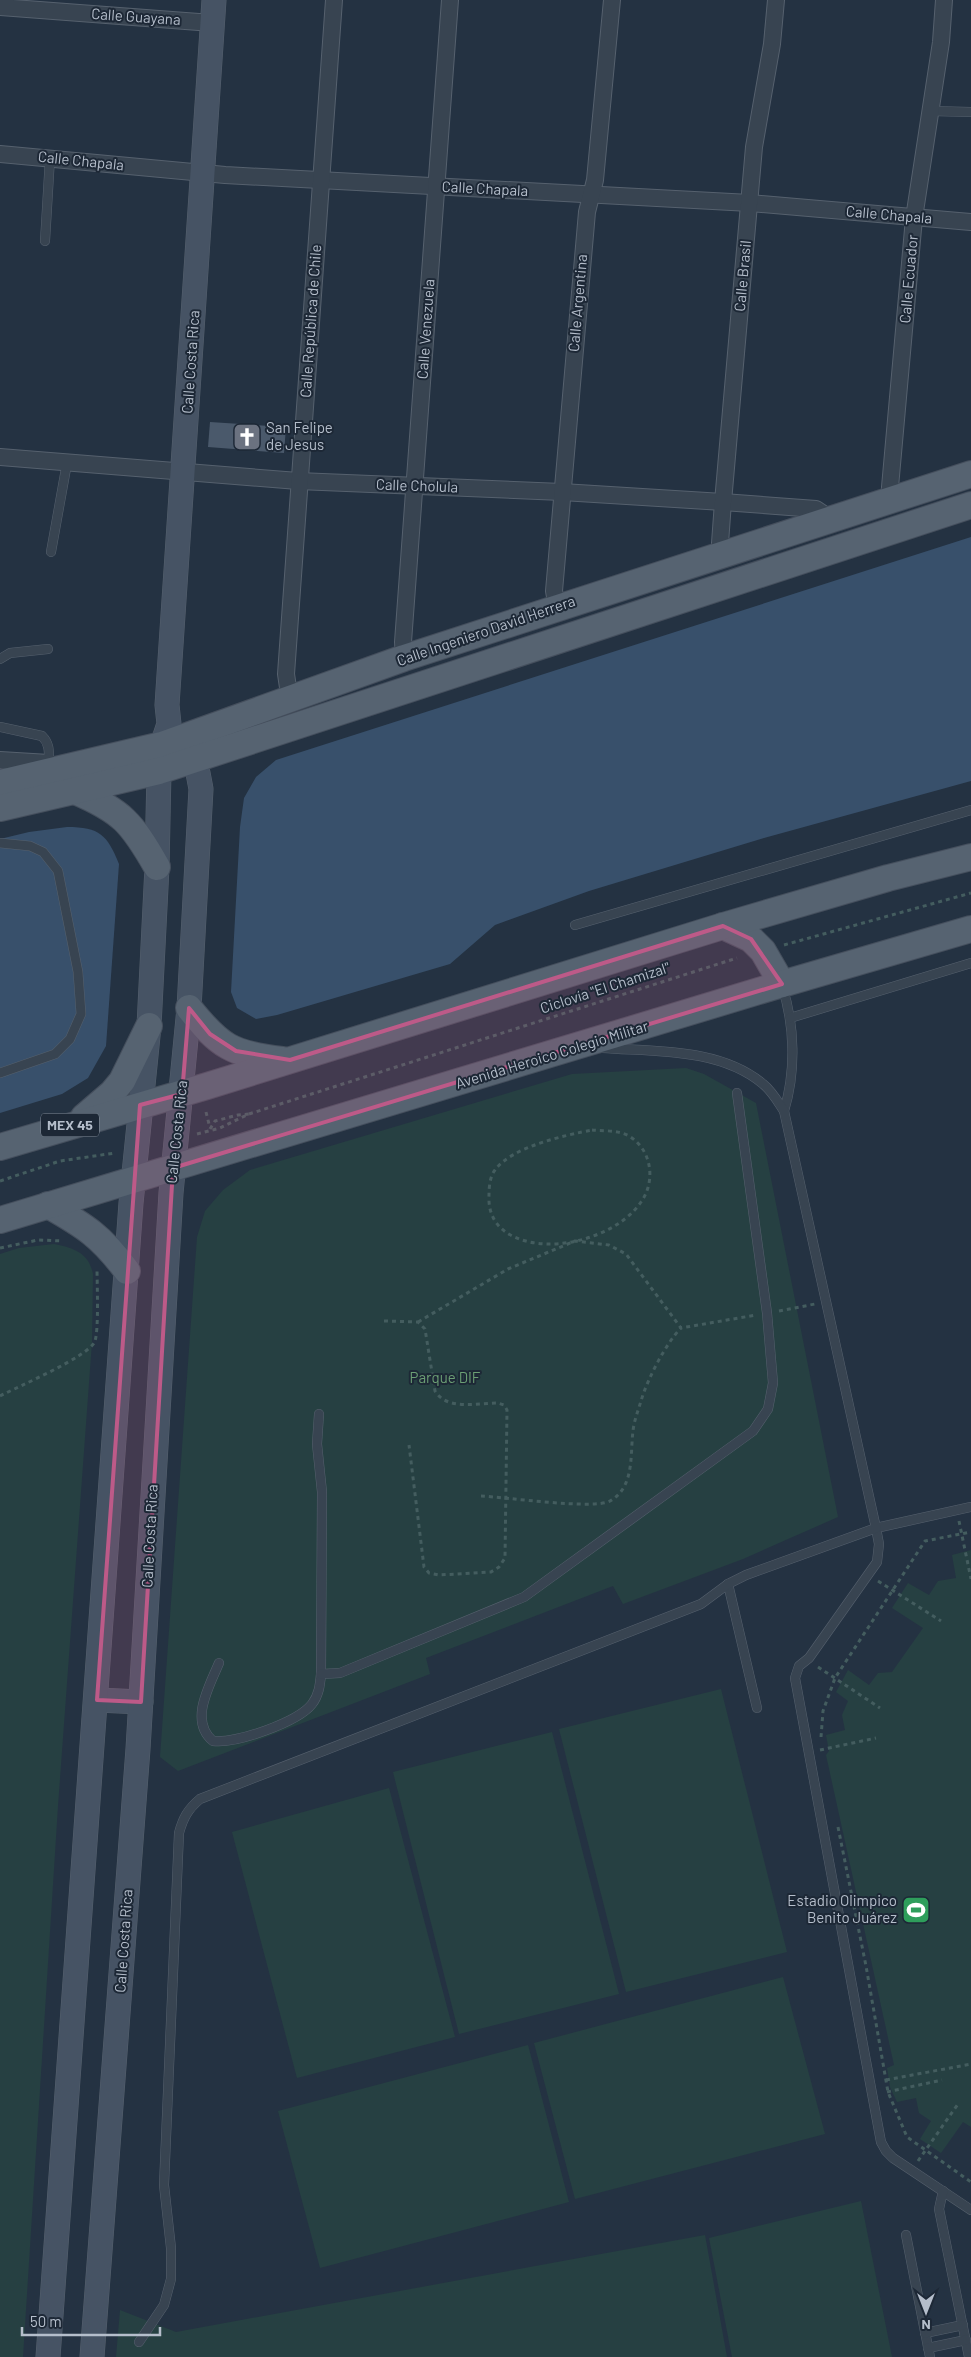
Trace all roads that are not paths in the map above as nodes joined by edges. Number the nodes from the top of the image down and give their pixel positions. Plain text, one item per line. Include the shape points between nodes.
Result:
1 (334, 0) edge
2 (450, 0) edge
3 (612, 0) edge
4 (776, 0) edge
5 (944, 0) edge
6 (0, 7) edge
7 (213, 12) edge
8 (931, 111) junction
9 (971, 112) edge
10 (0, 154) edge
11 (50, 158) junction
12 (204, 173) junction
13 (321, 180) junction
14 (437, 187) junction
15 (591, 195) junction
16 (750, 203) junction
17 (914, 218) junction
18 (971, 222) edge
19 (45, 241) dead end
20 (0, 457) edge
21 (67, 463) junction
22 (183, 473) junction
23 (971, 474) edge
24 (298, 481) junction
25 (415, 486) junction
26 (562, 492) junction
27 (893, 499) junction
28 (723, 502) junction
29 (971, 505) edge
30 (831, 519) junction
31 (51, 552) dead end
32 (722, 554) junction
33 (557, 607) junction
34 (48, 649) dead end
35 (404, 658) junction
36 (0, 660) edge
37 (290, 701) junction
38 (0, 727) edge
39 (176, 742) junction
40 (0, 760) edge
41 (53, 767) junction
42 (159, 771) junction
43 (0, 783) edge
44 (75, 791) junction
45 (0, 808) edge
46 (971, 810) edge
47 (0, 843) edge
48 (971, 857) edge
49 (157, 867) junction
50 (575, 924) dead end
51 (723, 926) junction
52 (971, 929) edge
53 (971, 963) edge
54 (782, 984) junction
55 (189, 1008) junction
56 (790, 1018) junction
57 (149, 1026) junction
58 (583, 1046) junction
59 (290, 1060) junction
60 (0, 1073) edge
61 (737, 1093) dead end
62 (182, 1094) junction
63 (140, 1105) junction
64 (784, 1111) junction
65 (78, 1122) junction
66 (0, 1147) edge
67 (173, 1168) junction
68 (133, 1180) junction
69 (48, 1205) junction
70 (0, 1220) edge
71 (127, 1271) junction
72 (319, 1414) dead end
73 (971, 1507) edge
74 (876, 1528) junction
75 (728, 1584) junction
76 (219, 1664) dead end
77 (321, 1674) junction
78 (96, 1700) junction
79 (141, 1702) junction
80 (757, 1708) dead end
81 (943, 2191) junction
82 (971, 2210) edge
83 (906, 2235) dead end
84 (963, 2325) junction
85 (950, 2328) junction
86 (924, 2333) junction
87 (966, 2340) junction
88 (139, 2342) dead end
89 (953, 2342) junction
90 (929, 2352) edge
91 (48, 2357) edge
92 (92, 2357) edge
93 (969, 2357) edge

1 - 13 street, Calle República de Chile
2 - 14 street, Calle Venezuela
3 - 15 street, Calle Argentina
4 - 16 street, Calle Brasil via 772,44 754,147
5 - 8 street, Calle Ecuador
6 - 7 street, Calle Guayana
7 - 12 main road, Calle Costa Rica
8 - 9 lane
8 - 17 street, Calle Ecuador
10 - 11 street, Calle Chapala
11 - 12 street, Calle Chapala
11 - 19 lane
12 - 13 street, Calle Chapala
12 - 22 main road, Calle Costa Rica
13 - 14 street, Calle Chapala
13 - 24 street, Calle República de Chile
14 - 15 street, Calle Chapala
14 - 25 street, Calle Venezuela
15 - 16 street, Calle Chapala
15 - 26 street, Calle Argentina
16 - 17 street, Calle Chapala
16 - 28 street, Calle Brasil
17 - 18 street, Calle Chapala
17 - 27 street, Calle Ecuador via 890,487
20 - 21 street, Calle Cholula
21 - 22 street, Calle Cholula
21 - 31 lane
22 - 24 street, Calle Cholula
22 - 39 main road, Calle Costa Rica via 167,706
23 - 27 main road, Calle Ingeniero David Herrera
24 - 25 street, Calle Cholula
24 - 37 street, Calle República de Chile via 286,674
25 - 26 street, Calle Cholula
25 - 35 street, Calle Venezuela
26 - 28 street, Calle Cholula
26 - 33 street, Calle Argentina via 554,591
27 - 30 main road, Calle Ingeniero David Herrera
28 - 30 street, Calle Cholula via 816,509
28 - 32 street, Calle Brasil
29 - 39 main road, Calle Ingeniero David Herrera
30 - 32 main road, Calle Ingeniero David Herrera
32 - 33 main road, Calle Ingeniero David Herrera
33 - 35 main road, Calle Ingeniero David Herrera
34 - 36 lane via 10,652
35 - 37 main road, Calle Ingeniero David Herrera
37 - 39 main road, Calle Ingeniero David Herrera
38 - 41 lane via 42,736 47,741
39 - 41 main road, Calle Ingeniero David Herrera
39 - 42 main road, Calle Ingeniero David Herrera
39 - 55 main road, Calle Costa Rica via 198,773 200,789
40 - 41 street
41 - 43 main road, Calle Ingeniero David Herrera
42 - 44 main road, Calle Ingeniero David Herrera
42 - 49 main road
44 - 45 main road, Calle Ingeniero David Herrera
44 - 49 main road via 106,804 128,823
46 - 50 lane
47 - 60 lane via 30,846 43,852 58,871 78,972 81,1014 70,1039 55,1054
48 - 51 main road
49 - 57 main road
51 - 54 main road via 751,938 763,951
51 - 59 main road
52 - 54 main road, Avenida Heroico Colegio Militar
53 - 56 lane
54 - 56 lane via 790,1007
54 - 58 main road, Avenida Heroico Colegio Militar
55 - 59 main road via 210,1034 236,1051
55 - 62 main road, Calle Costa Rica
56 - 64 lane via 790,1070
57 - 63 main road
57 - 65 main road via 122,1081
58 - 64 lane via 681,1054 738,1067 765,1085
58 - 67 main road, Avenida Heroico Colegio Militar
59 - 62 main road
61 - 77 lane via 774,1383 768,1409 753,1431 524,1597 340,1673
62 - 63 main road
62 - 67 main road, Calle Costa Rica
63 - 65 main road, MEX 45
63 - 68 main road
64 - 74 lane
65 - 66 main road, MEX 45
67 - 68 main road, Avenida Heroico Colegio Militar
67 - 79 main road, Calle Costa Rica
68 - 69 main road, Avenida Heroico Colegio Militar
68 - 71 main road
69 - 70 main road, Avenida Heroico Colegio Militar
69 - 71 main road via 85,1226 108,1246
71 - 78 main road
72 - 77 lane
73 - 74 lane
74 - 75 lane
74 - 81 lane via 879,1554 869,1576 809,1658 799,1666 795,1678 881,2142 886,2151
75 - 80 lane
75 - 88 lane via 702,1604 200,1799 191,1806 179,1833 164,2185 171,2279 164,2305
76 - 77 lane via 204,1700 202,1726 213,1741 222,1742 236,1740 300,1714 312,1704 319,1692
78 - 79 main road
78 - 91 main road
79 - 92 main road, Calle Costa Rica
81 - 82 lane
81 - 84 lane via 939,2209
83 - 86 lane
84 - 85 lane
84 - 87 lane
85 - 86 lane
85 - 89 lane
86 - 90 lane
87 - 89 lane
87 - 93 lane
89 - 90 lane

